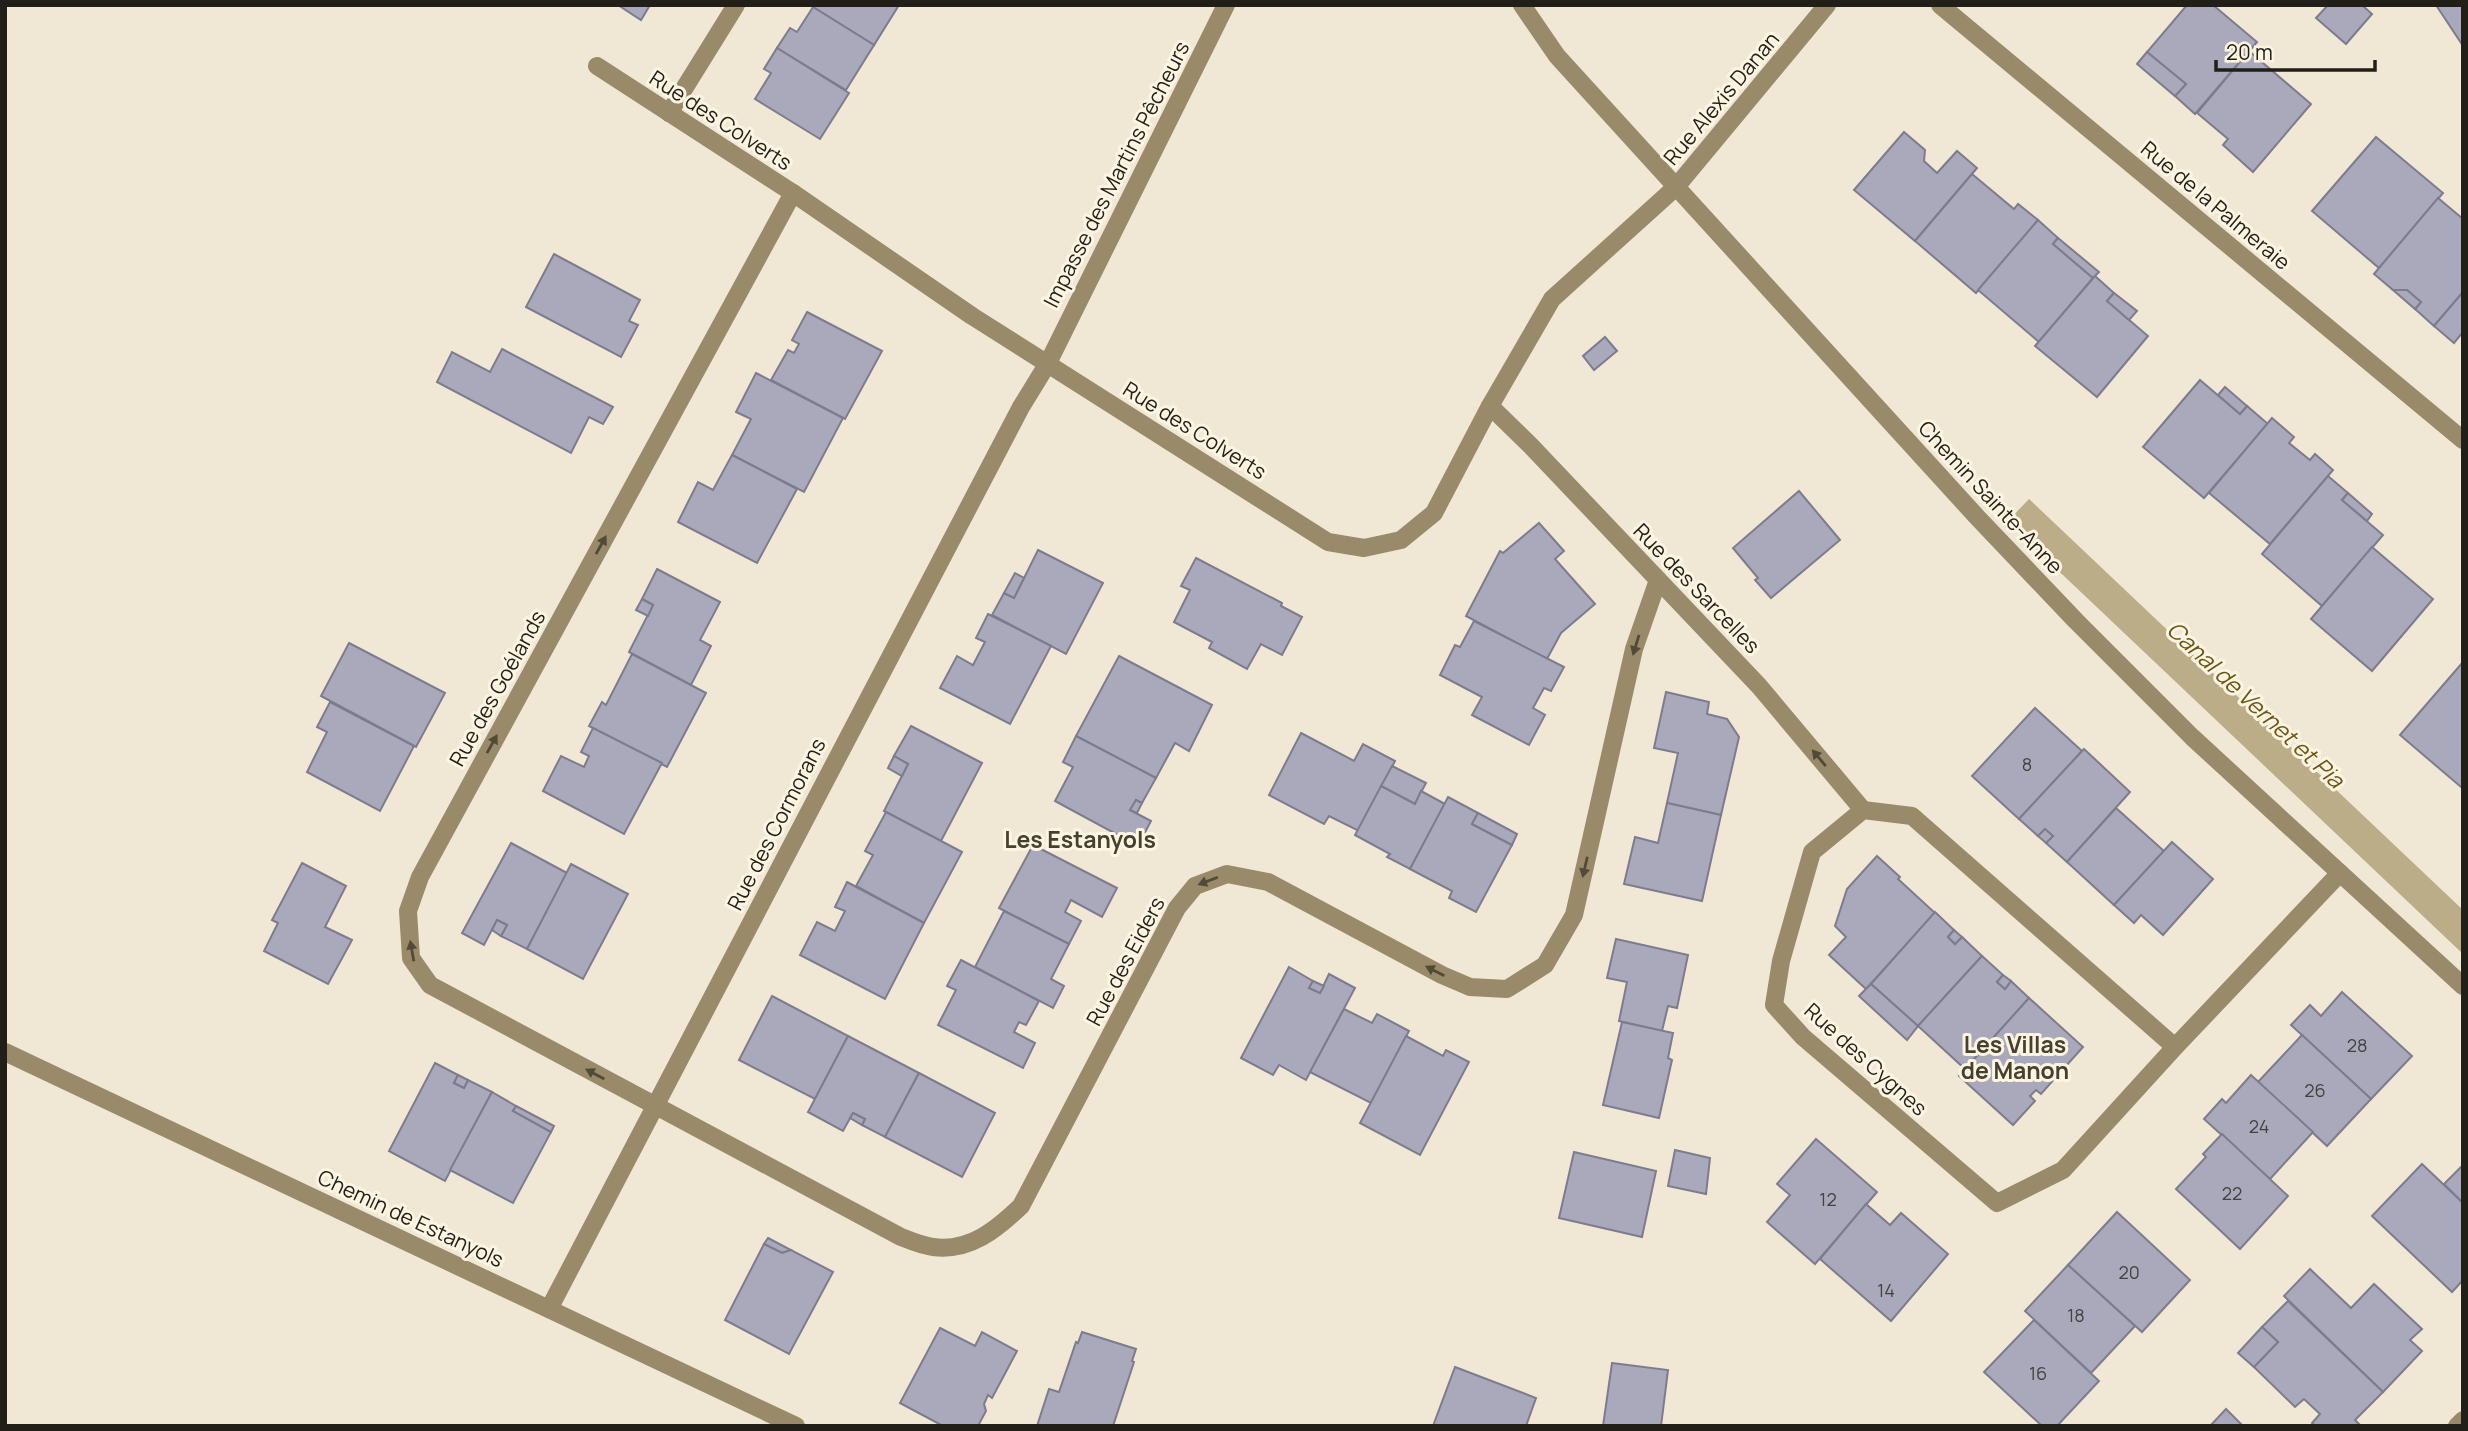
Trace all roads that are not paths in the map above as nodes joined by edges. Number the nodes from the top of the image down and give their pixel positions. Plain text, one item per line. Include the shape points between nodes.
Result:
1 (736, 5) edge
2 (1226, 5) edge
3 (1522, 5) edge
4 (1826, 5) edge
5 (1940, 5) edge
6 (597, 66) dead end
7 (669, 113) junction
8 (1676, 187) junction
9 (793, 193) junction
10 (1048, 363) junction
11 (1490, 406) junction
12 (2463, 440) edge
13 (1658, 580) junction
14 (1863, 810) junction
15 (2340, 873) junction
16 (2463, 986) edge
17 (2175, 1047) junction
18 (5, 1052) edge
19 (655, 1106) junction
20 (549, 1308) junction
21 (2463, 1420) edge
22 (796, 1426) edge
23 (2457, 1426) edge

1 - 7 street
2 - 10 street, Impasse des Martins Pêcheurs
3 - 8 street, Chemin Sainte-Anne via 1557,56
4 - 8 street, Rue Alexis Danan
5 - 12 street, Rue de la Palmeraie
6 - 7 street, Rue des Colverts
7 - 9 street, Rue des Colverts
8 - 11 street, Rue des Colverts via 1552,299
8 - 15 street, Chemin Sainte-Anne via 2076,621 2192,737
9 - 10 street, Rue des Colverts
19 -> 9 street, Rue des Goélands via 430,985 411,958 408,911 420,877
10 - 11 street, Rue des Colverts via 1328,542 1364,548 1401,540 1434,513
10 - 19 street, Rue des Cormorans
11 - 13 street, Rue des Sarcelles
14 -> 13 street, Rue des Sarcelles via 1759,687
13 -> 19 street, Rue des Eiders via 1634,649 1574,915 1545,965 1507,989 1470,987 1442,975 1268,882 1227,874 1195,886 1177,908 1021,1206 995,1231 965,1245 934,1248 901,1237
14 - 17 street via 1912,816
14 - 17 street, Rue des Cygnes via 1812,852 1781,961 1774,1005 1803,1037 1997,1203 2063,1170
15 - 16 street, Chemin Sainte-Anne
15 - 17 street, Rue des Cygnes
18 - 20 street, Chemin de Estanyols
19 - 20 street, Rue des Cormorans
20 - 22 street, Chemin de Estanyols
21 - 23 street

